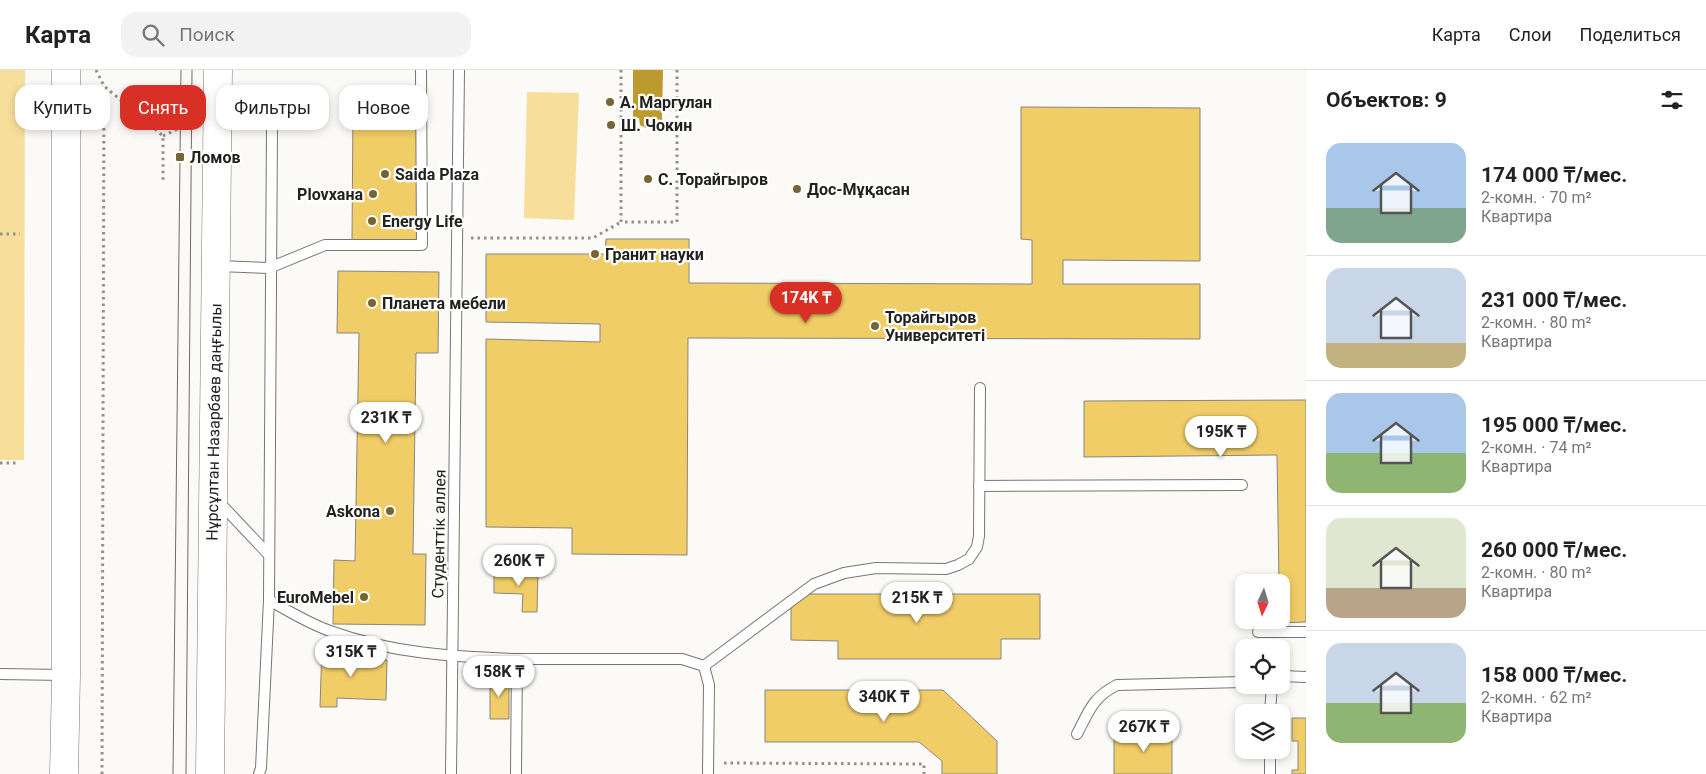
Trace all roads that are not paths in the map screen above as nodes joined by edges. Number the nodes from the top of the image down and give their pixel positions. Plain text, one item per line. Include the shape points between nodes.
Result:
1 (66, 70) edge
2 (218, 70) edge
3 (421, 70) edge
4 (459, 70) edge
5 (272, 130) edge
6 (217, 266) junction
7 (270, 268) junction
8 (980, 388) dead end
9 (1242, 485) dead end
10 (979, 486) junction
11 (212, 496) junction
12 (269, 554) junction
13 (269, 600) junction
14 (1258, 632) dead end
15 (1306, 632) edge
16 (453, 657) junction
17 (517, 659) junction
18 (704, 666) junction
19 (0, 674) edge
20 (66, 676) junction
21 (1290, 676) edge
22 (1306, 677) edge
23 (1235, 682) edge
24 (1077, 734) dead end
25 (1270, 759) edge
26 (64, 774) edge
27 (210, 774) edge
28 (259, 774) edge
29 (450, 774) edge
30 (516, 774) edge
31 (708, 774) edge
32 (1270, 774) edge

1 - 20 main road
2 - 6 main road, Нұрсұлтан Назарбаев даңғылы
3 - 7 lane via 422,245 324,245
4 - 16 lane, Студенттік аллея
5 - 7 lane
6 - 7 lane
6 - 11 main road, Нұрсұлтан Назарбаев даңғылы
7 - 12 lane
8 - 10 lane
9 - 10 lane
10 - 18 lane via 979,536 969,559 946,568 876,568 844,573 814,584
11 - 12 lane
11 - 27 main road, Нұрсұлтан Назарбаев даңғылы
12 - 13 lane
13 - 16 lane via 330,631 380,645
13 - 28 lane
14 - 15 lane
16 - 17 lane
16 - 29 lane, Студенттік аллея
17 - 18 lane via 682,659
17 - 30 lane
18 - 31 lane via 709,685
19 - 20 lane
20 - 26 main road
21 - 22 lane
23 - 24 lane via 1117,685 1102,693 1092,704
25 - 32 lane

